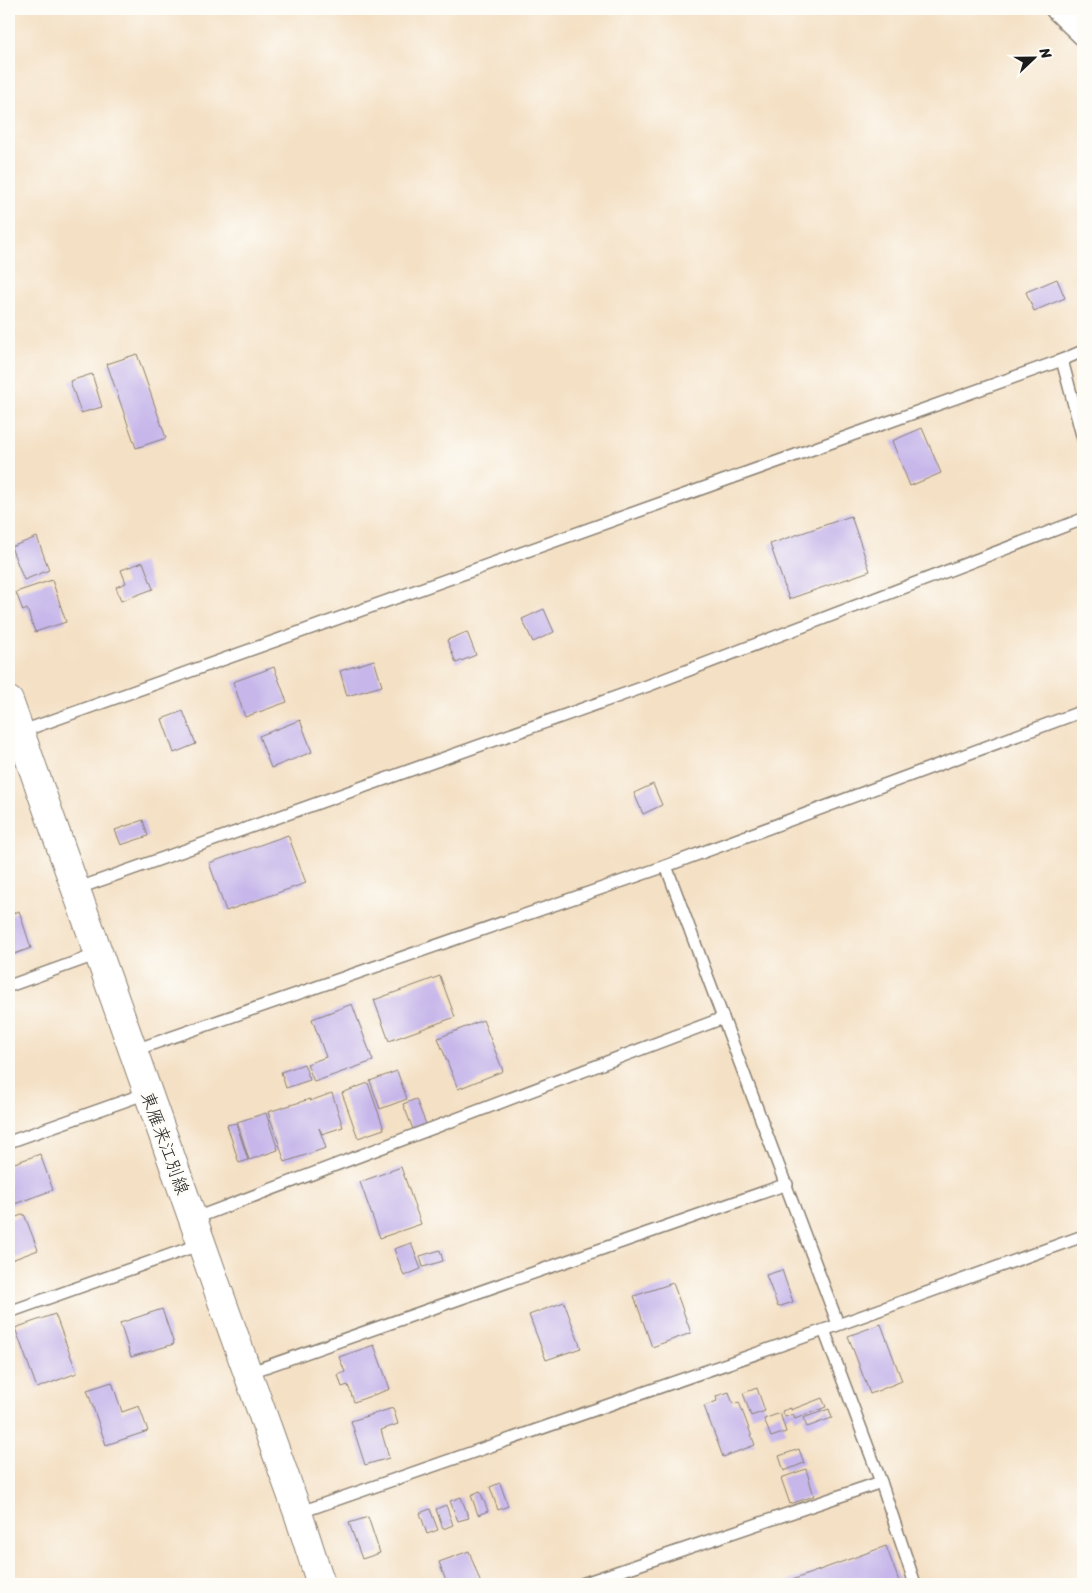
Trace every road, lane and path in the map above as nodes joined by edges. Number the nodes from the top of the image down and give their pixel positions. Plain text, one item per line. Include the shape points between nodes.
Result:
1 (1057, 9) edge
2 (1083, 34) edge
3 (1083, 351) edge
4 (1062, 360) junction
5 (1083, 439) edge
6 (1083, 519) edge
7 (9, 701) edge
8 (1083, 710) edge
9 (20, 732) junction
10 (666, 866) junction
11 (75, 890) junction
12 (98, 954) junction
13 (9, 986) edge
14 (723, 1018) junction
15 (132, 1051) junction
16 (147, 1093) junction
17 (9, 1142) edge
18 (787, 1184) junction
19 (197, 1232) junction
20 (1083, 1236) edge
21 (9, 1312) edge
22 (838, 1324) junction
23 (824, 1330) junction
24 (248, 1373) junction
25 (881, 1482) junction
26 (298, 1513) junction
27 (321, 1584) edge
28 (582, 1584) edge
29 (915, 1584) edge

1 - 2 street
3 - 4 lane
4 - 5 lane
4 - 9 lane
6 - 11 lane via 647,686
7 - 9 main road, 東雁来江別線
8 - 10 lane
9 - 11 main road, 東雁来江別線
10 - 14 lane
10 - 15 lane
11 - 12 main road, 東雁来江別線
12 - 13 lane
12 - 15 main road, 東雁来江別線
14 - 18 lane
14 - 19 lane
15 - 16 main road, 東雁来江別線
16 - 17 lane
16 - 19 main road, 東雁来江別線
18 - 22 lane
18 - 24 lane
19 - 21 lane
19 - 24 main road, 東雁来江別線
20 - 22 lane
22 - 23 lane
23 - 25 lane
23 - 26 lane
24 - 26 main road, 東雁来江別線
25 - 28 lane
25 - 29 lane
26 - 27 main road, 東雁来江別線

